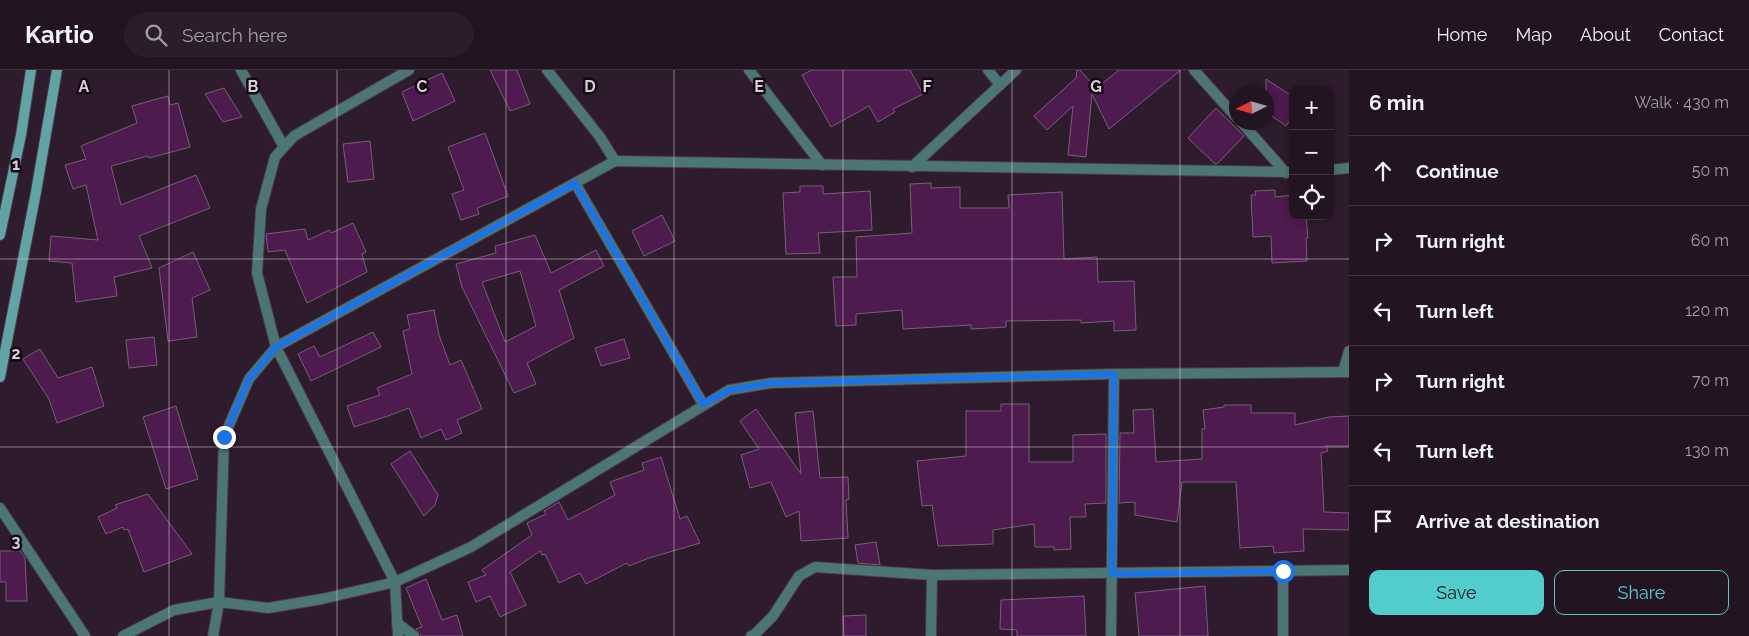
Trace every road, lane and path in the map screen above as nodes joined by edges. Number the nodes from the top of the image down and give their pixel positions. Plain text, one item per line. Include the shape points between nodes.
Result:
1 (31, 70) edge
2 (56, 70) edge
3 (241, 70) edge
4 (409, 70) edge
5 (548, 70) edge
6 (749, 70) edge
7 (988, 70) edge
8 (1016, 70) edge
9 (1194, 70) edge
10 (1000, 85) junction
11 (1229, 109) edge
12 (1249, 130) edge
13 (284, 147) junction
14 (615, 161) junction
15 (822, 165) junction
16 (912, 167) junction
17 (1349, 168) edge
18 (1334, 170) edge
19 (1289, 172) edge
20 (1289, 173) edge
21 (575, 183) junction
22 (0, 235) edge
23 (276, 347) junction
24 (1349, 351) edge
25 (1346, 372) edge
26 (1114, 374) junction
27 (0, 377) edge
28 (703, 404) junction
29 (0, 508) edge
30 (1349, 570) edge
31 (1283, 571) junction
32 (1112, 574) junction
33 (932, 575) junction
34 (395, 582) junction
35 (219, 602) junction
36 (398, 623) junction
37 (85, 636) edge
38 (122, 636) edge
39 (213, 636) edge
40 (398, 636) edge
41 (414, 636) edge
42 (751, 636) edge
43 (931, 636) edge
44 (1111, 636) edge
45 (1284, 636) edge

1 - 22 main road
2 - 27 main road
3 - 13 street
4 - 13 street via 294,136
5 - 14 street
6 - 15 street
7 - 10 street
8 - 10 street
9 - 11 street
10 - 16 street
12 - 19 street
13 - 23 street via 275,157 260,209 257,273
14 - 15 street
14 - 21 street
15 - 16 street
16 - 20 street
17 - 18 street
21 - 23 street
21 - 28 street
23 - 34 street
23 - 35 street via 249,379 224,437
24 - 25 street
25 - 26 street
26 - 28 street via 771,383 729,390
26 - 32 street
28 - 34 street via 471,547
29 - 37 street
30 - 31 street
31 - 32 street
31 - 45 street
32 - 33 street
32 - 44 street
33 - 42 street via 815,567 799,576 773,616
33 - 43 street
34 - 35 street via 268,608
34 - 36 street
35 - 38 street via 174,610
35 - 39 street
36 - 40 street
36 - 41 street

